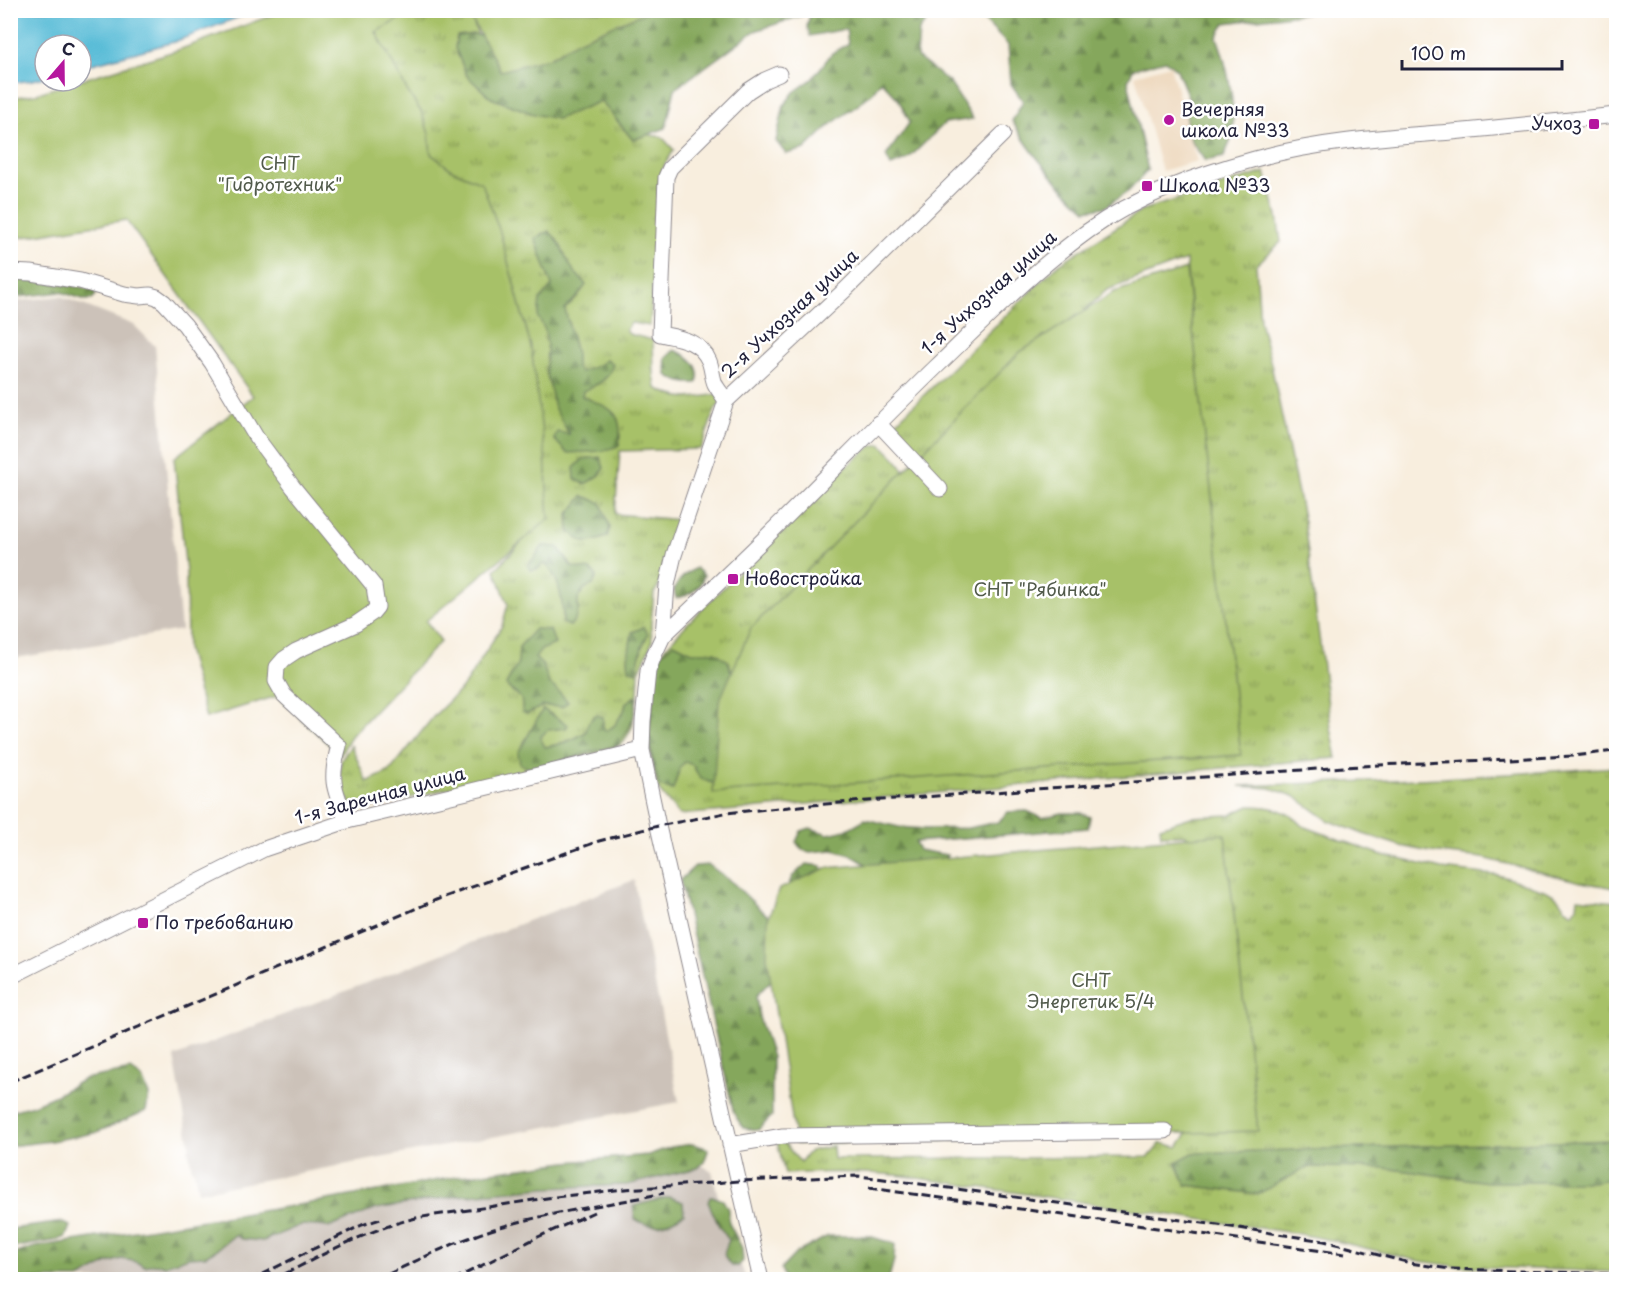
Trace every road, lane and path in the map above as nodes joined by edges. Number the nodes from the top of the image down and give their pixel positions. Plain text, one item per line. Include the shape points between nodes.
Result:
1 (779, 75) dead end
2 (1617, 115) edge
3 (1003, 134) dead end
4 (10, 272) edge
5 (726, 401) junction
6 (878, 423) junction
7 (940, 489) dead end
8 (663, 636) junction
9 (642, 750) junction
10 (347, 821) junction
11 (10, 976) edge
12 (1165, 1131) dead end
13 (730, 1145) junction
14 (761, 1280) edge

1 - 5 street via 748,91 670,168 666,177 660,334 683,339 705,353
2 - 6 street, 1-я Учхозная улица via 1387,137 1288,151 1160,192 1089,230 1037,271
3 - 5 street, 2-я Учхозная улица
4 - 10 street via 80,281 124,294 150,294 164,302 212,363 256,437 374,586 377,607 372,613 296,651 277,667 276,675 284,695 339,746 333,774
5 - 8 street, 2-я Учхозная улица via 674,555
6 - 7 street
6 - 8 street, 1-я Учхозная улица
8 - 9 street, 1-я Учхозная улица via 648,671
9 - 10 street, 1-я Заречная улица
9 - 13 street, 1-я Учхозная улица
10 - 11 street, 1-я Заречная улица via 264,849
12 - 13 street via 783,1136
13 - 14 street, 1-я Учхозная улица

